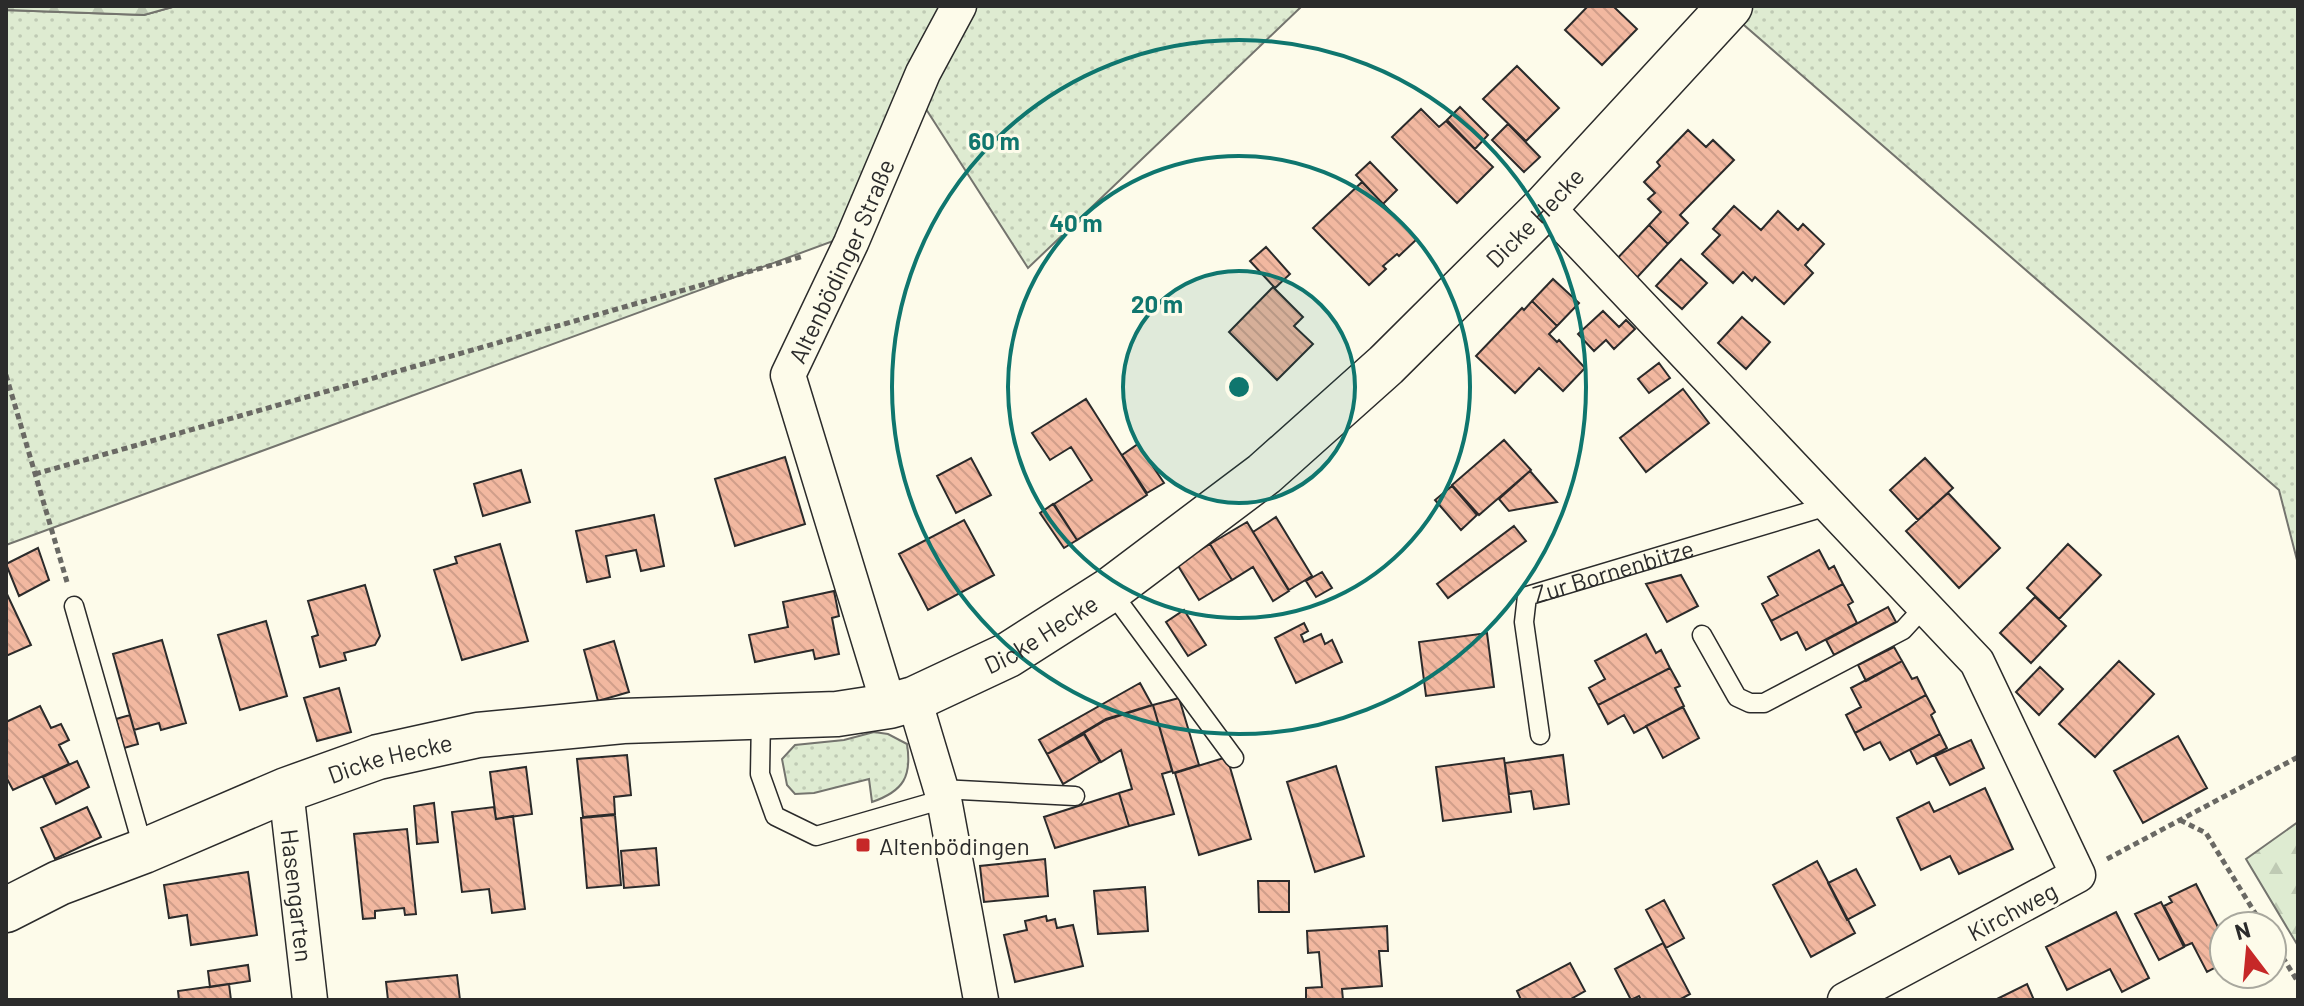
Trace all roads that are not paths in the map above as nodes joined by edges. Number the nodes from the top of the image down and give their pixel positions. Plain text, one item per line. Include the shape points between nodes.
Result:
1 (959, 6) edge
2 (1730, 6) edge
3 (1546, 206) junction
4 (1831, 505) junction
5 (1110, 590) junction
6 (74, 606) road end
7 (1925, 606) junction
8 (1702, 635) dead end
9 (902, 702) junction
10 (761, 717) junction
11 (1540, 735) dead end
12 (1234, 758) dead end
13 (286, 790) junction
14 (942, 794) junction
15 (1075, 796) dead end
16 (144, 851) junction
17 (6, 910) edge
18 (310, 1000) edge
19 (981, 1000) edge
20 (1845, 1000) edge

1 - 9 street, Altenbödinger Straße via 923,73 788,375
2 - 3 street, Dicke Hecke
3 - 4 street
3 - 5 street, Dicke Hecke via 1386,365 1275,464
4 - 7 street
4 - 11 lane, Zur Bornenbitze via 1527,596 1524,622
5 - 9 street, Dicke Hecke via 1008,655
5 - 12 lane
6 - 16 lane
7 - 8 lane via 1903,630 1764,703 1737,697
7 - 20 street, Kirchweg via 1977,662 2078,875
9 - 10 street, Dicke Hecke via 837,714
9 - 14 street, Altenbödinger Straße
10 - 13 street, Dicke Hecke via 623,721 478,735 378,757
10 - 14 lane via 760,774 775,816 816,836
13 - 16 street, Dicke Hecke
13 - 18 street, Hasengarten
14 - 15 lane
14 - 19 street, Altenbödinger Straße
16 - 17 street, Dicke Hecke

